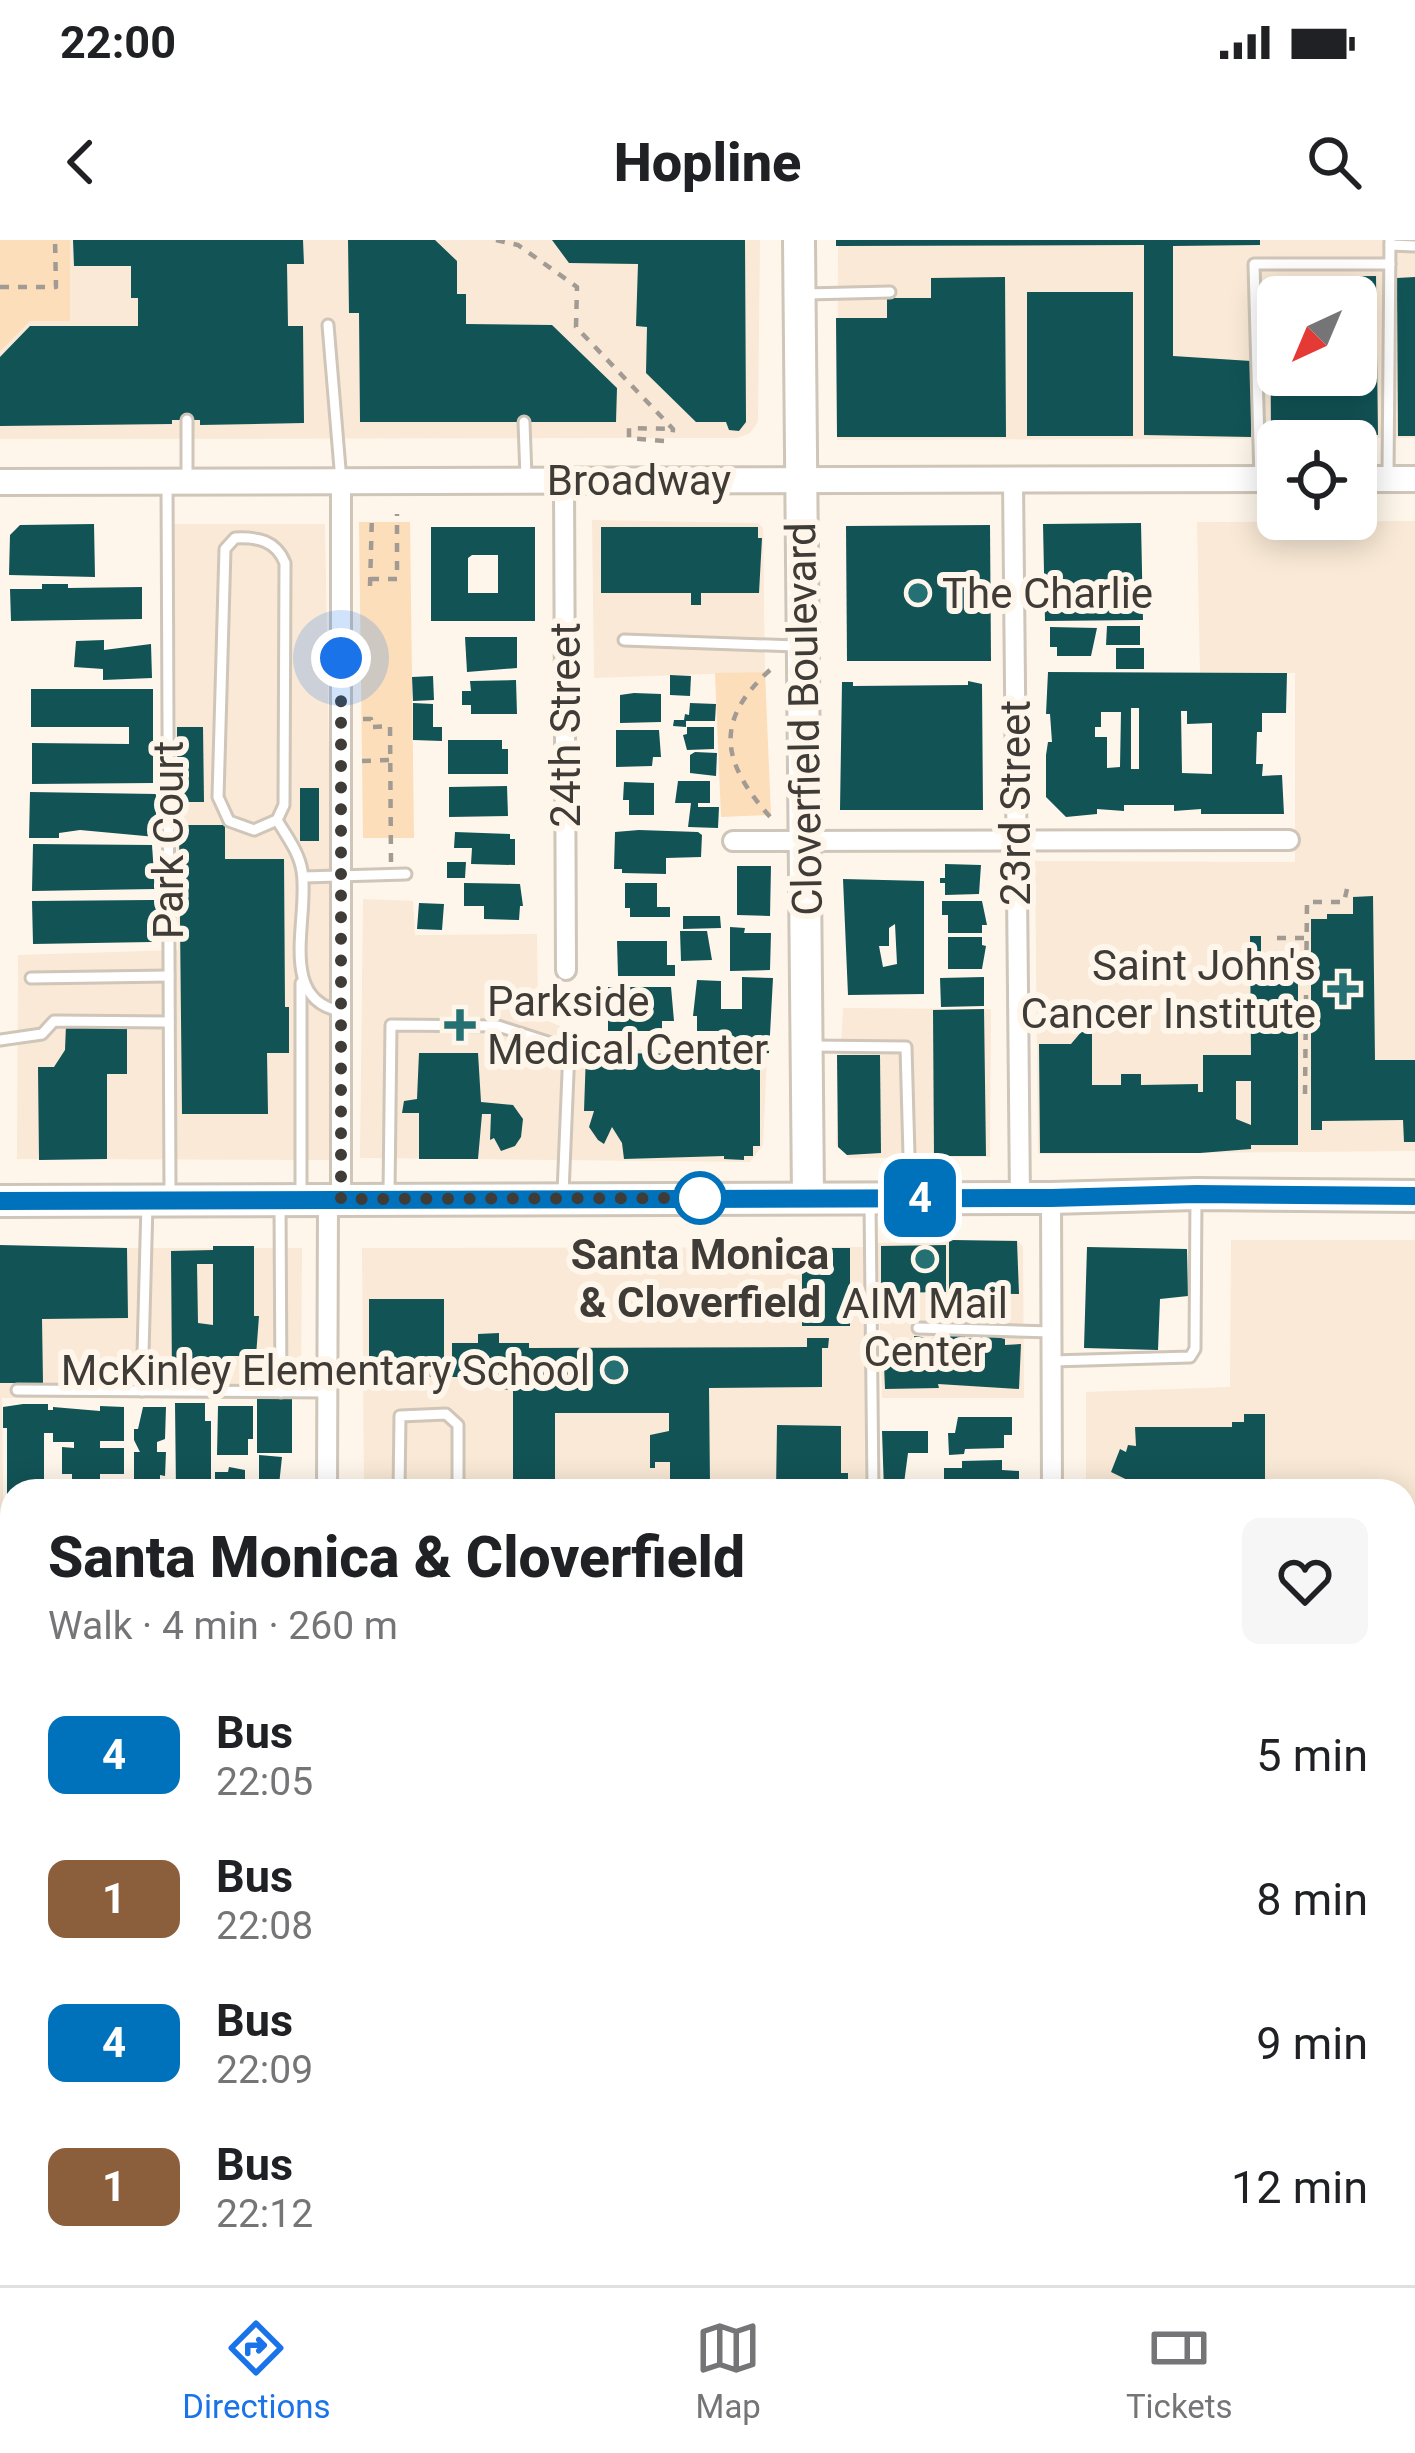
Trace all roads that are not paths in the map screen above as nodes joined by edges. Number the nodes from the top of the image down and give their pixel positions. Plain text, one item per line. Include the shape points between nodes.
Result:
1 (799, 240) edge
2 (1390, 243) edge
3 (1415, 245) edge
4 (1390, 264) junction
5 (890, 292) dead end
6 (799, 294) junction
7 (328, 325) dead end
8 (187, 420) dead end
9 (1265, 420) edge
10 (524, 422) dead end
11 (1257, 479) edge
12 (1377, 479) edge
13 (1388, 479) junction
14 (1415, 479) edge
15 (526, 480) junction
16 (564, 480) junction
17 (177, 481) junction
18 (341, 481) junction
19 (799, 481) junction
20 (1013, 481) junction
21 (0, 482) edge
22 (624, 640) dead end
23 (801, 646) junction
24 (277, 820) junction
25 (1015, 839) junction
26 (733, 841) dead end
27 (807, 841) junction
28 (1288, 841) dead end
29 (340, 874) junction
30 (406, 874) dead end
31 (304, 877) junction
32 (566, 970) dead end
33 (169, 976) junction
34 (31, 978) dead end
35 (301, 980) junction
36 (341, 1011) junction
37 (169, 1022) junction
38 (0, 1040) edge
39 (808, 1046) junction
40 (1196, 1194) junction
41 (1415, 1196) edge
42 (870, 1197) junction
43 (389, 1198) junction
44 (563, 1198) junction
45 (808, 1198) junction
46 (910, 1198) junction
47 (1036, 1198) junction
48 (312, 1199) junction
49 (159, 1200) junction
50 (0, 1201) edge
51 (918, 1328) dead end
52 (1052, 1332) junction
53 (1052, 1361) junction
54 (17, 1390) dead end
55 (142, 1390) junction
56 (281, 1392) junction
57 (329, 1392) junction
58 (327, 1479) edge
59 (399, 1479) edge
60 (458, 1479) edge
61 (873, 1479) edge
62 (1052, 1479) edge

1 - 6 main road, Cloverfield Boulevard
2 - 3 lane
2 - 4 lane
4 - 9 lane via 1255,264
4 - 13 lane
5 - 6 lane
6 - 19 main road, Cloverfield Boulevard
7 - 18 lane
8 - 17 lane, Park Court
10 - 15 lane
11 - 20 street, Broadway
12 - 13 street
13 - 14 street
15 - 16 street, Broadway
15 - 18 street, Broadway
16 - 19 street, Broadway
16 - 32 street, 24th Street
17 - 18 street, Broadway
17 - 21 street, Broadway
17 - 33 lane, Park Court
18 - 29 street
19 - 20 street, Broadway
19 - 23 main road, Cloverfield Boulevard
20 - 25 street, 23rd Street
22 - 23 lane
23 - 27 main road, Cloverfield Boulevard
24 - 24 lane via 285,797 285,563 274,546 235,538 225,549 218,797 223,814 245,830
24 - 31 lane
25 - 27 street
25 - 28 street
25 - 47 street, 23rd Street
26 - 27 street
27 - 39 main road, Cloverfield Boulevard
29 - 30 lane
29 - 31 lane
29 - 36 street
31 - 35 lane
33 - 34 lane
33 - 37 lane, Park Court
35 - 36 lane via 317,1003
35 - 48 lane
36 - 48 street
37 - 38 lane via 54,1021 42,1034
37 - 49 lane, Park Court
39 - 45 main road, Cloverfield Boulevard
39 - 46 lane via 906,1047
40 - 41 main road
40 - 47 main road
40 - 53 lane via 1190,1357
42 - 45 main road
42 - 46 main road
42 - 61 lane
43 - 44 main road
43 - 44 lane via 391,1025 498,1026 569,1049
43 - 48 main road
44 - 45 main road
46 - 47 main road
47 - 52 street, 23rd Street
48 - 49 main road
48 - 56 lane
48 - 57 street
49 - 50 main road
49 - 55 lane, Park Court
51 - 52 lane
52 - 53 street, 23rd Street
53 - 62 street, 23rd Street
54 - 55 lane
55 - 56 lane
56 - 57 lane
57 - 58 street
59 - 60 lane via 400,1416 446,1414 458,1425

